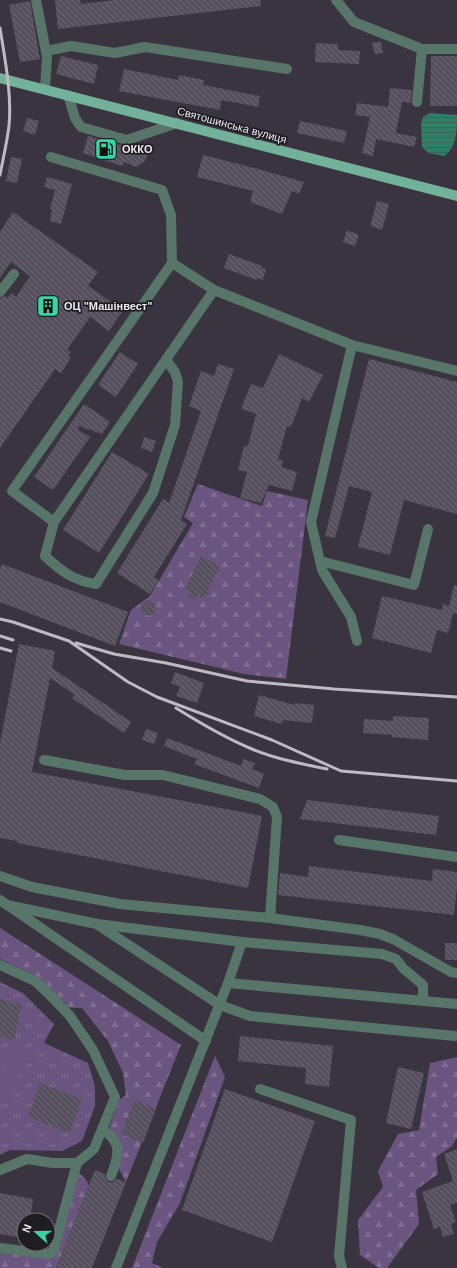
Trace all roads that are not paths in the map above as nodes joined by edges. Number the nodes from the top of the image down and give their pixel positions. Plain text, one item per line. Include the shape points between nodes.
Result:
1 (36, 0) edge
2 (336, 0) edge
3 (422, 49) junction
4 (457, 49) edge
5 (46, 51) junction
6 (287, 69) dead end
7 (0, 78) edge
8 (45, 89) junction
9 (68, 95) junction
10 (417, 102) dead end
11 (177, 123) junction
12 (51, 157) dead end
13 (457, 196) edge
14 (172, 263) junction
15 (14, 274) dead end
16 (214, 290) junction
17 (0, 292) edge
18 (352, 345) junction
19 (166, 360) junction
20 (457, 371) edge
21 (54, 522) junction
22 (428, 529) dead end
23 (320, 561) junction
24 (357, 641) dead end
25 (44, 760) dead end
26 (339, 840) dead end
27 (457, 857) edge
28 (0, 876) edge
29 (4, 903) edge
30 (270, 918) junction
31 (97, 924) junction
32 (242, 942) junction
33 (0, 965) edge
34 (457, 973) edge
35 (228, 983) junction
36 (423, 1001) junction
37 (457, 1004) edge
38 (220, 1005) junction
39 (455, 1036) dead end
40 (206, 1040) junction
41 (260, 1089) dead end
42 (102, 1129) junction
43 (77, 1163) junction
44 (0, 1170) edge
45 (111, 1176) dead end
46 (0, 1248) edge
47 (116, 1268) edge
48 (342, 1268) edge

1 - 5 street
2 - 3 street via 354,22
3 - 4 street
3 - 10 street
5 - 6 street via 71,46 114,53 146,47
5 - 8 street
7 - 8 main road, Святошинська вулиця
8 - 9 main road, Святошинська вулиця
9 - 11 main road, Святошинська вулиця
9 - 11 street via 75,118 81,127 127,140
11 - 13 main road, Святошинська вулиця
12 - 14 street via 162,190 171,215
14 - 16 street
14 - 21 street via 12,491
15 - 17 street
16 - 18 street
16 - 19 street
18 - 20 street
18 - 23 street via 311,522
19 - 21 street
19 - 21 street via 175,372 178,382 175,425 153,493 96,584 84,583 62,571 45,556
22 - 23 street via 414,585
23 - 24 street via 322,570 351,617
25 - 30 street via 125,775 163,775 260,799 273,807 277,817
26 - 27 street
28 - 30 street via 32,887 120,904
29 - 31 street
29 - 40 street
30 - 34 street via 380,934
31 - 32 street
31 - 38 street
32 - 35 street
32 - 36 street via 382,954 396,959 403,968 424,984
33 - 42 street via 35,981 70,1016 93,1050 115,1097
35 - 36 street
35 - 38 street
36 - 37 street
38 - 39 street via 250,1016
38 - 40 street
40 - 47 street
41 - 48 street via 351,1120 339,1256
42 - 43 street via 94,1149
42 - 45 street via 110,1134 118,1146
43 - 44 street via 27,1159
43 - 46 street via 53,1252 48,1254

